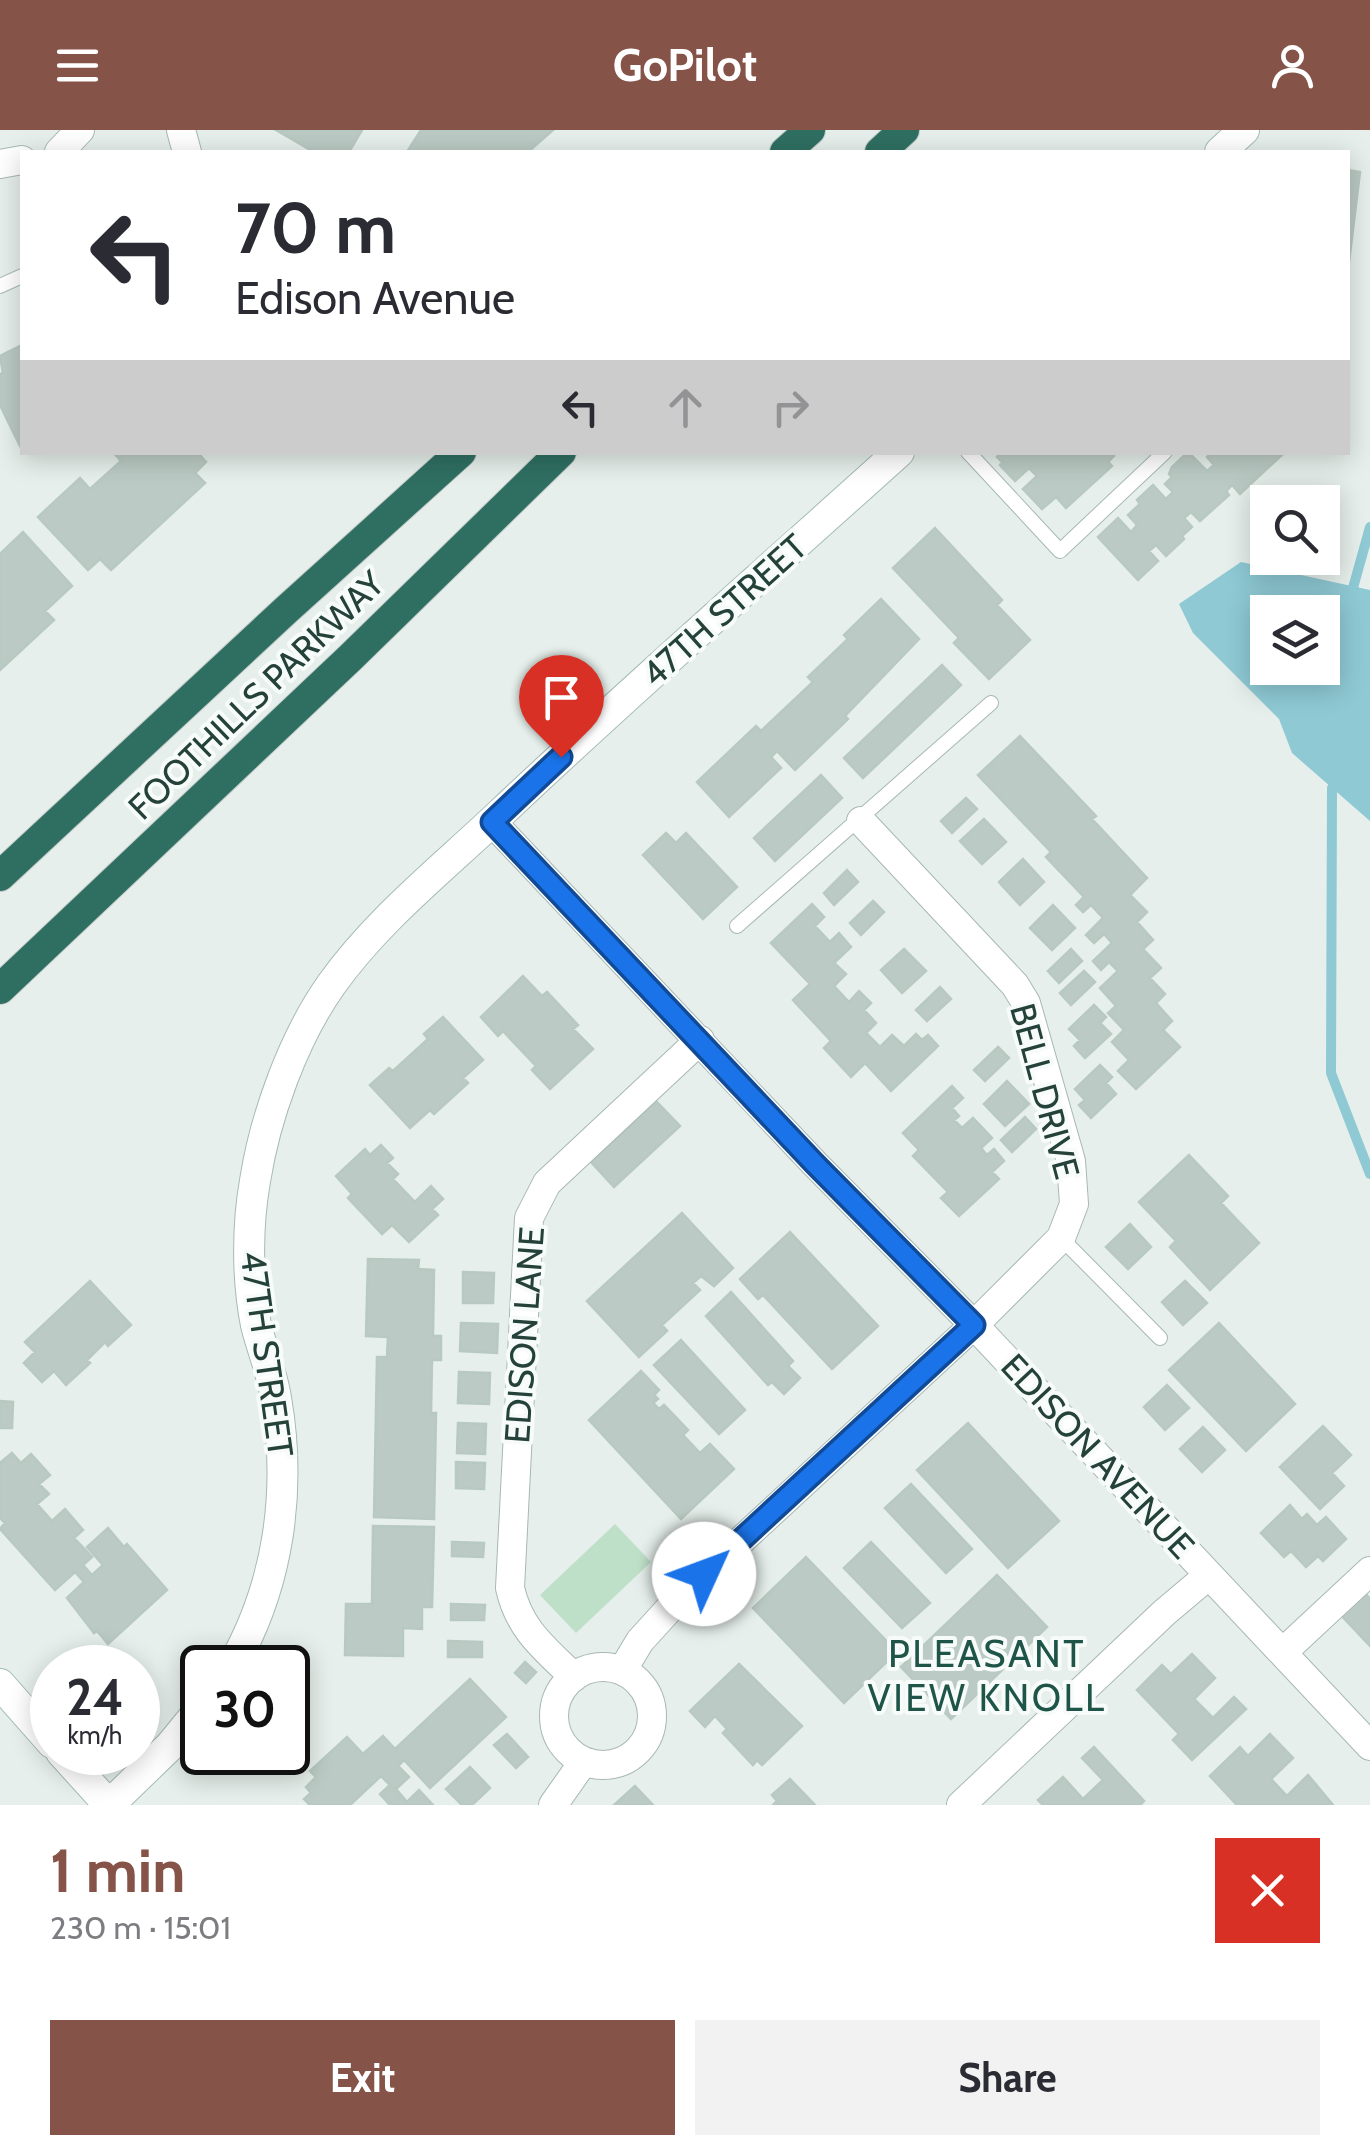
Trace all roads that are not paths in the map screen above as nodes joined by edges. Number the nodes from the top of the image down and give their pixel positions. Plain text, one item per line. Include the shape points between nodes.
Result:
1 (80, 130) edge
2 (810, 130) edge
3 (904, 130) edge
4 (62, 150) edge
5 (788, 150) edge
6 (882, 150) edge
7 (458, 455) edge
8 (558, 455) edge
9 (896, 455) edge
10 (971, 455) edge
11 (1162, 455) edge
12 (991, 703) dead end
13 (860, 820) junction
14 (492, 822) junction
15 (0, 876) edge
16 (737, 926) dead end
17 (0, 988) edge
18 (700, 1040) junction
19 (1061, 1238) junction
20 (974, 1325) junction
21 (1160, 1338) dead end
22 (1370, 1571) edge
23 (1210, 1574) junction
24 (242, 1645) edge
25 (1282, 1652) junction
26 (622, 1671) junction
27 (574, 1677) junction
28 (0, 1684) edge
29 (30, 1718) edge
30 (180, 1734) edge
31 (1370, 1746) edge
32 (584, 1761) junction
33 (82, 1775) edge
34 (109, 1805) edge
35 (554, 1805) edge
36 (961, 1805) edge

1 - 4 street
2 - 5 highway
3 - 6 highway
7 - 15 highway, FOOTHILLS PARKWAY
8 - 17 highway, FOOTHILLS PARKWAY
9 - 14 street, 47TH STREET
10 - 11 lane via 1060,551
12 - 13 lane
13 - 16 lane
13 - 19 street, BELL DRIVE via 1026,1003 1071,1161 1074,1204
14 - 18 street, EDISON AVENUE
14 - 24 street, 47TH STREET via 350,960 311,1018 270,1115 254,1183 250,1252 256,1322 284,1459 280,1524 260,1609
18 - 20 street, EDISON AVENUE
18 - 27 street, EDISON LANE via 548,1183 529,1218 510,1588 527,1630
19 - 20 street
19 - 21 lane
20 - 23 street, EDISON AVENUE
20 - 26 street via 680,1597
22 - 25 street
23 - 25 street, EDISON AVENUE
23 - 36 street
25 - 31 street, EDISON AVENUE
26 - 27 street via 592,1668
26 - 32 street via 648,1697 648,1735 622,1761
27 - 32 street via 558,1696 554,1722 564,1745
28 - 29 street
30 - 34 street
32 - 35 street
33 - 34 street

